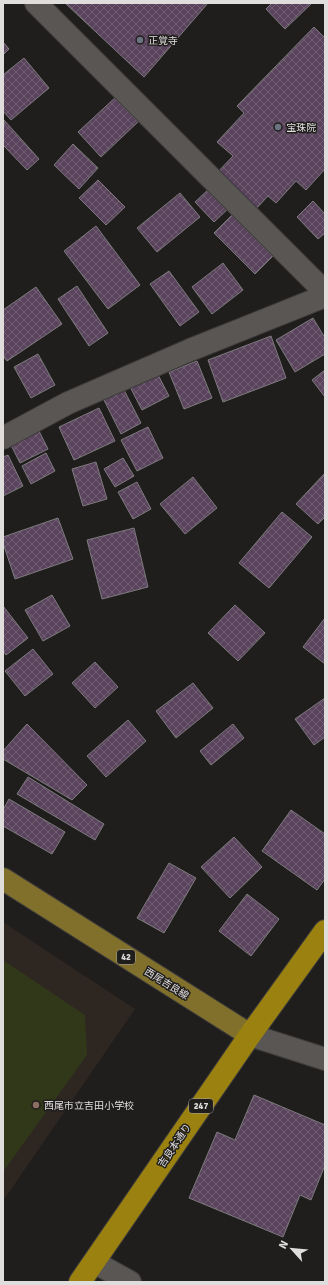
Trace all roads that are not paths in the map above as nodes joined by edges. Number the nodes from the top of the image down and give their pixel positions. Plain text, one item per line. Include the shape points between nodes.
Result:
1 (36, 3) edge
2 (325, 292) edge
3 (325, 296) edge
4 (3, 438) edge
5 (3, 880) edge
6 (325, 931) edge
7 (250, 1035) junction
8 (325, 1058) edge
9 (94, 1262) junction
10 (80, 1282) edge
11 (130, 1282) edge

1 - 2 street
3 - 4 street via 82,396
5 - 7 main road, 西尾吉良線 / 42
6 - 7 highway, 吉良本通り / 247
7 - 8 street
7 - 9 highway, 吉良本通り / 247
9 - 10 highway, 吉良本通り / 247
9 - 11 street

